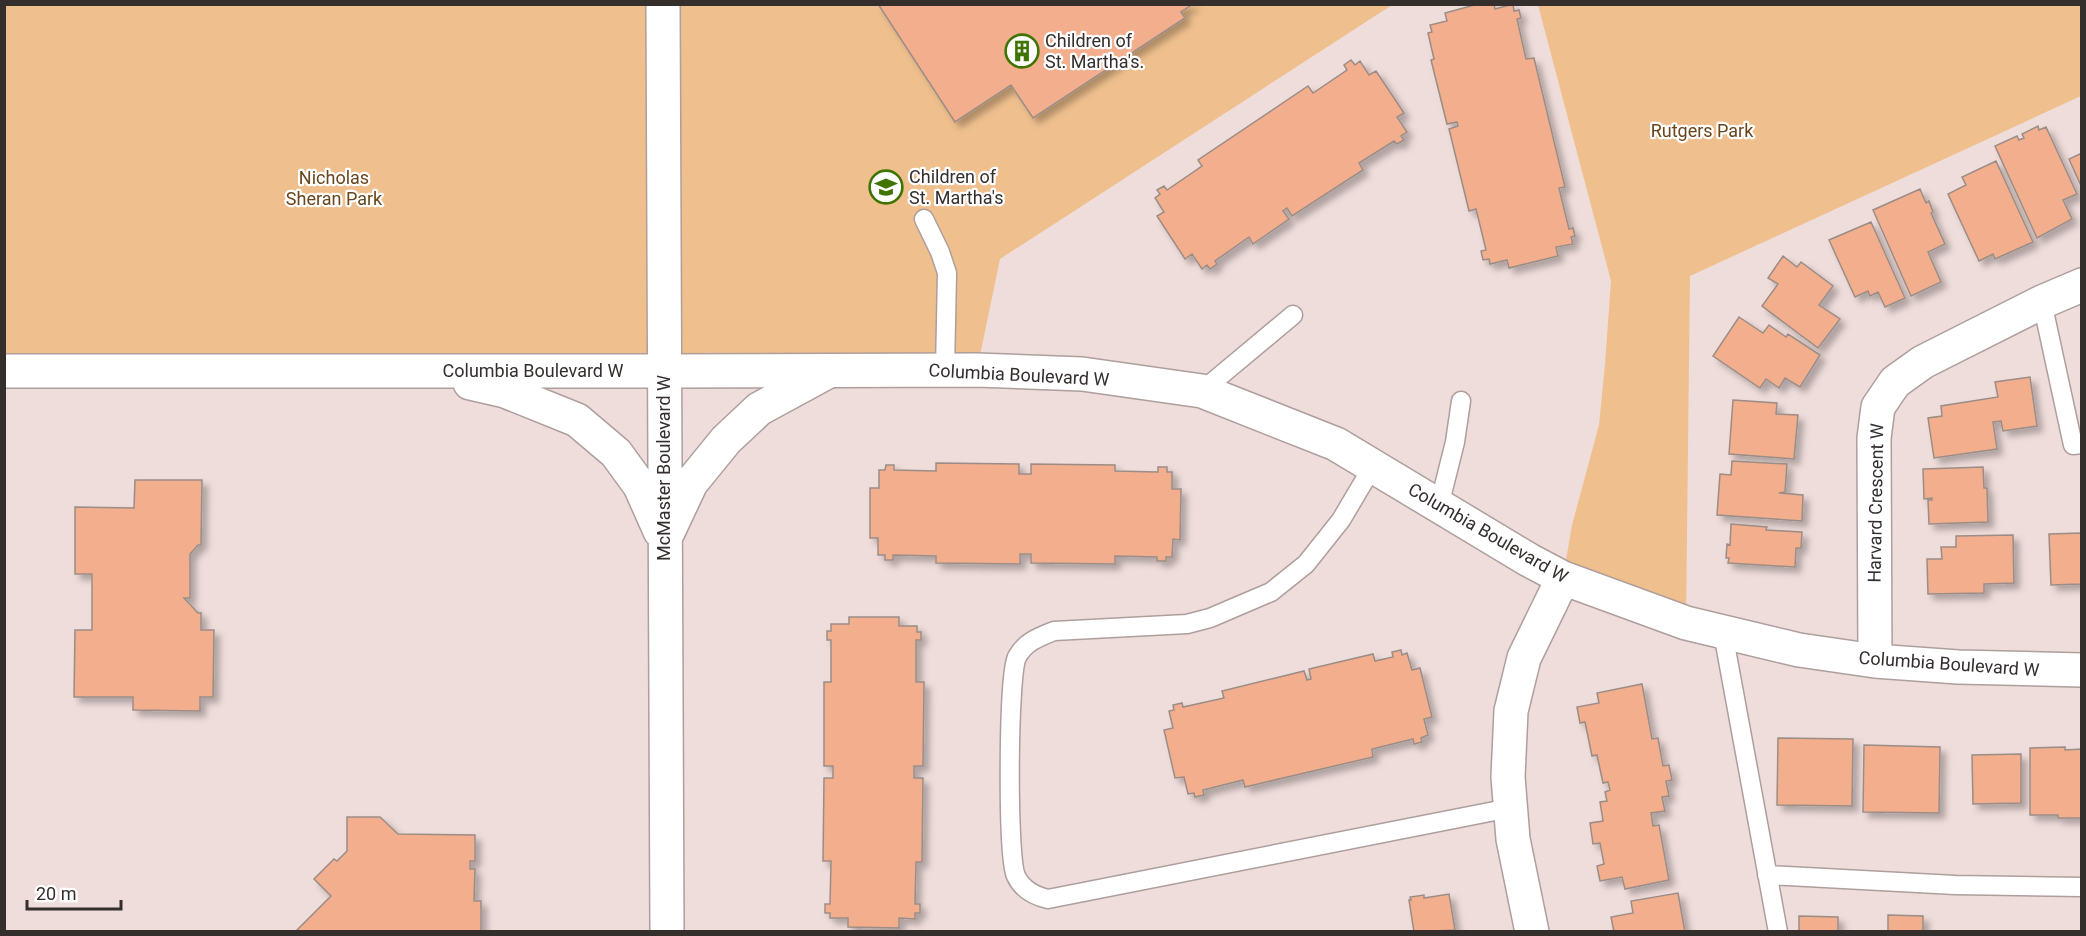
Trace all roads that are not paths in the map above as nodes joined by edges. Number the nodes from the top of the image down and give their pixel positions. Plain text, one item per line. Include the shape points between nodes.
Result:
1 (663, 4) edge
2 (924, 219) dead end
3 (2082, 285) edge
4 (2043, 302) junction
5 (1293, 315) dead end
6 (945, 370) junction
7 (4, 371) edge
8 (663, 371) junction
9 (829, 371) junction
10 (421, 372) junction
11 (1202, 391) junction
12 (1461, 401) dead end
13 (2082, 444) edge
14 (1373, 466) junction
15 (1439, 506) junction
16 (664, 539) junction
17 (1563, 578) junction
18 (1723, 633) junction
19 (1875, 661) junction
20 (2082, 670) edge
21 (1510, 808) junction
22 (1767, 875) junction
23 (2082, 887) edge
24 (667, 932) edge
25 (1532, 932) edge
26 (1778, 932) edge

1 - 8 street, McMaster Boulevard W
2 - 6 lane via 947,273
3 - 4 street, Harvard Crescent W
4 - 13 lane via 2073,445
4 - 19 street, Harvard Crescent W via 1923,362 1895,382 1878,407 1874,438
5 - 11 lane
6 - 9 street, Columbia Boulevard W
6 - 11 street, Columbia Boulevard W via 1082,374
7 - 10 street, Columbia Boulevard W
8 - 9 street, Columbia Boulevard W
8 - 10 street, Columbia Boulevard W
8 - 16 street, McMaster Boulevard W
9 - 16 street via 759,409 726,440 691,483
10 - 16 street via 505,391 577,420 615,453 640,486
11 - 14 street, Columbia Boulevard W via 1336,444
12 - 15 lane
14 - 15 street, Columbia Boulevard W
14 - 21 lane via 1341,520 1305,564 1271,592 1187,624 1054,631 1025,646 1017,658 1013,683 1010,845 1016,877 1032,894 1048,899
15 - 17 street, Columbia Boulevard W
16 - 24 street, McMaster Boulevard W
17 - 18 street, Columbia Boulevard W
17 - 21 street via 1524,658 1511,711
18 - 19 street, Columbia Boulevard W
18 - 22 lane
19 - 20 street, Columbia Boulevard W
21 - 25 street
22 - 23 lane
22 - 26 lane

